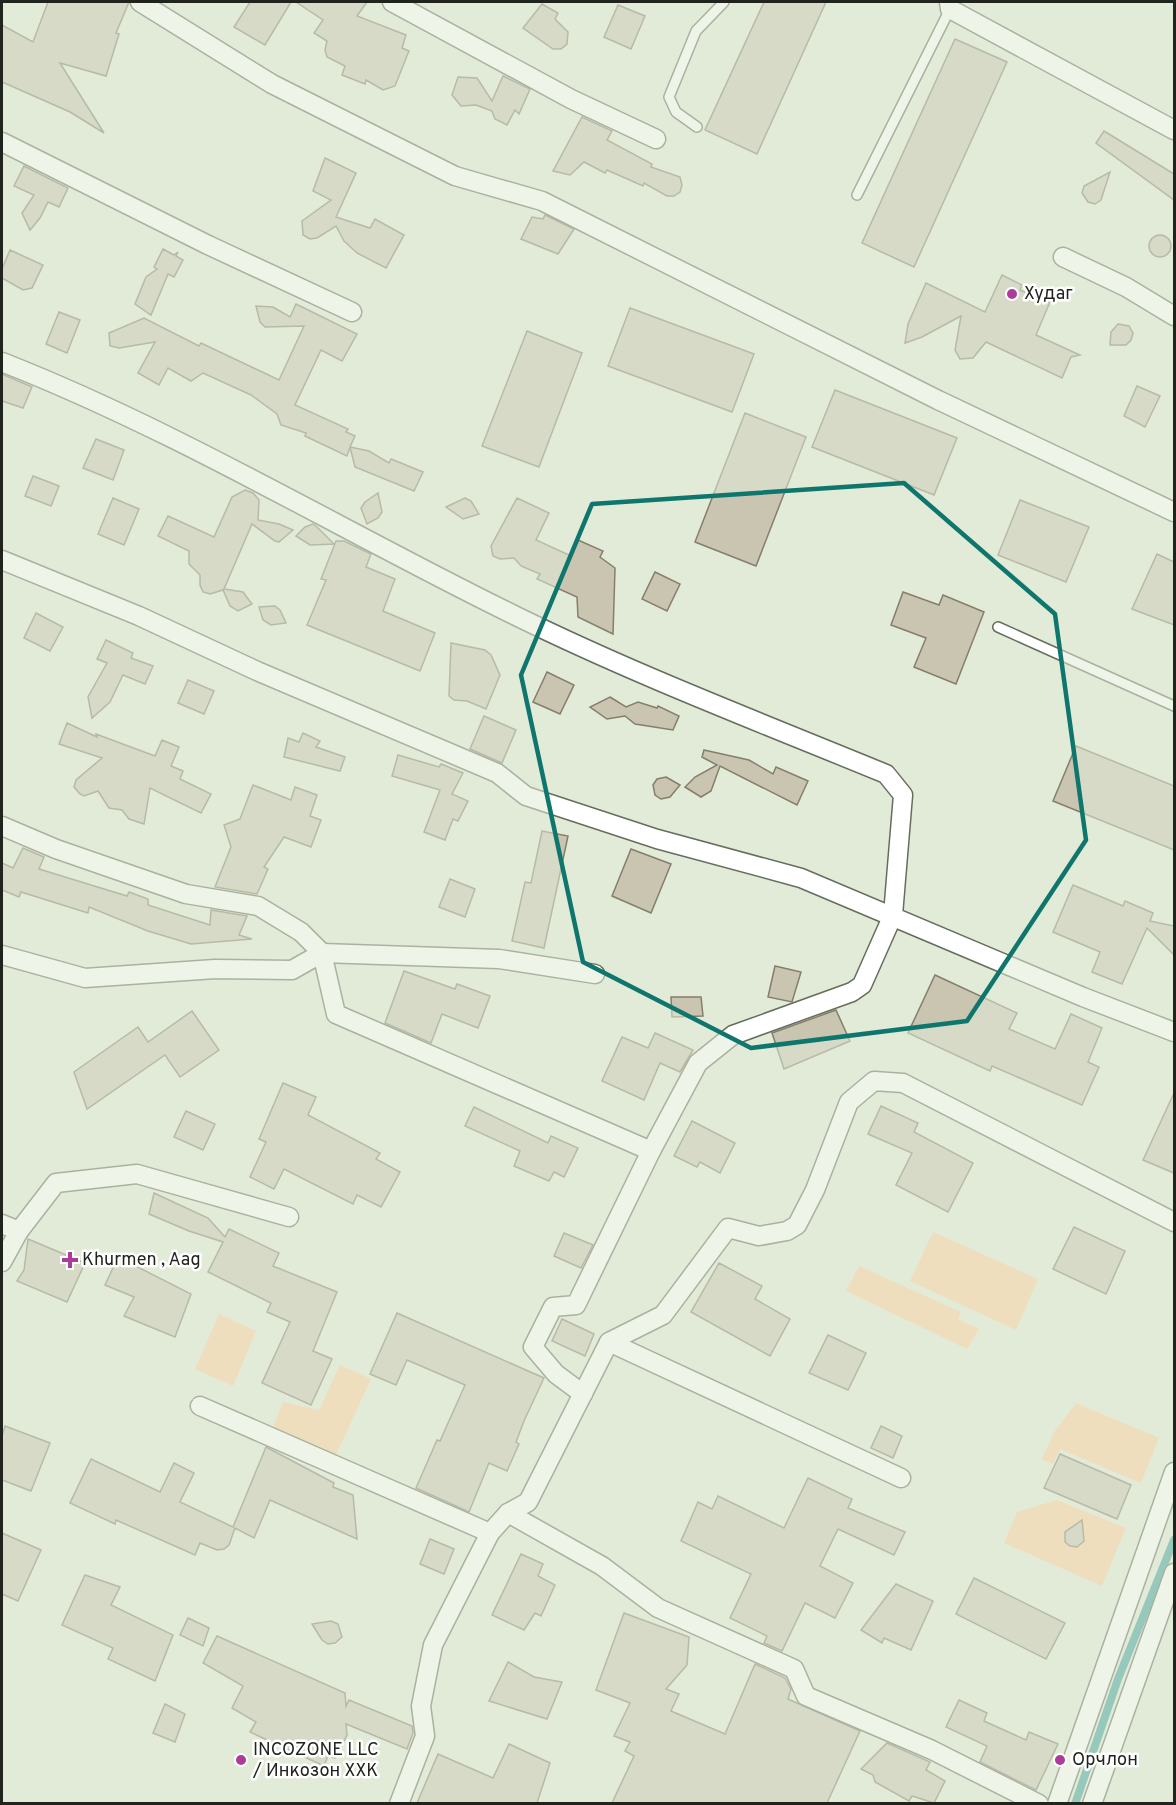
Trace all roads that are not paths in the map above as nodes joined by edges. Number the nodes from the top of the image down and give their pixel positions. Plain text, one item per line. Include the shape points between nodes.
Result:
1 (140, 2) edge
2 (392, 2) edge
3 (724, 2) edge
4 (950, 5) edge
5 (697, 127) dead end
6 (1174, 130) edge
7 (656, 139) dead end
8 (2, 142) edge
9 (857, 195) dead end
10 (1063, 257) dead end
11 (352, 312) dead end
12 (1174, 316) edge
13 (2, 362) edge
14 (1174, 512) edge
15 (2, 560) edge
16 (998, 627) dead end
17 (1174, 706) edge
18 (2, 826) edge
19 (893, 915) junction
20 (321, 953) junction
21 (2, 955) edge
22 (595, 974) dead end
23 (1174, 1032) edge
24 (651, 1151) junction
25 (289, 1217) dead end
26 (1174, 1222) edge
27 (2, 1224) edge
28 (19, 1231) junction
29 (2, 1262) edge
30 (609, 1342) junction
31 (583, 1394) junction
32 (200, 1406) dead end
33 (1174, 1472) edge
34 (901, 1478) dead end
35 (508, 1513) junction
36 (490, 1533) junction
37 (1174, 1574) edge
38 (399, 1803) edge
39 (1039, 1803) edge
40 (1057, 1803) edge
41 (1092, 1803) edge

1 - 14 street via 272,84 455,176 542,201 938,400
2 - 7 street via 572,99
3 - 5 lane via 696,31 669,97 676,112
4 - 6 street
4 - 9 lane
8 - 11 street
10 - 12 street via 1126,287
13 - 19 street via 80,393 517,617 704,700 886,774 903,795
15 - 19 street via 497,773 526,796 657,839 801,878
16 - 17 lane
18 - 20 street via 186,894 258,906 301,932
19 - 23 street via 1083,998
19 - 24 street via 862,985 733,1035 698,1063
20 - 21 street via 292,970 214,969 85,978
20 - 22 street via 499,959
20 - 24 street via 336,1014
24 - 31 street via 576,1305 553,1307 533,1347 556,1374
25 - 28 street via 137,1174 56,1183
26 - 30 street via 903,1083 874,1082 849,1102 815,1190 797,1224 787,1231 759,1236 728,1228 663,1315
27 - 28 street
28 - 29 street
30 - 31 street
30 - 34 street
31 - 35 street via 528,1502
32 - 36 street
33 - 40 street
35 - 36 street
35 - 39 street via 602,1566 658,1608 794,1669 806,1696 932,1750
36 - 38 street via 433,1645 421,1706 424,1736
37 - 41 street

